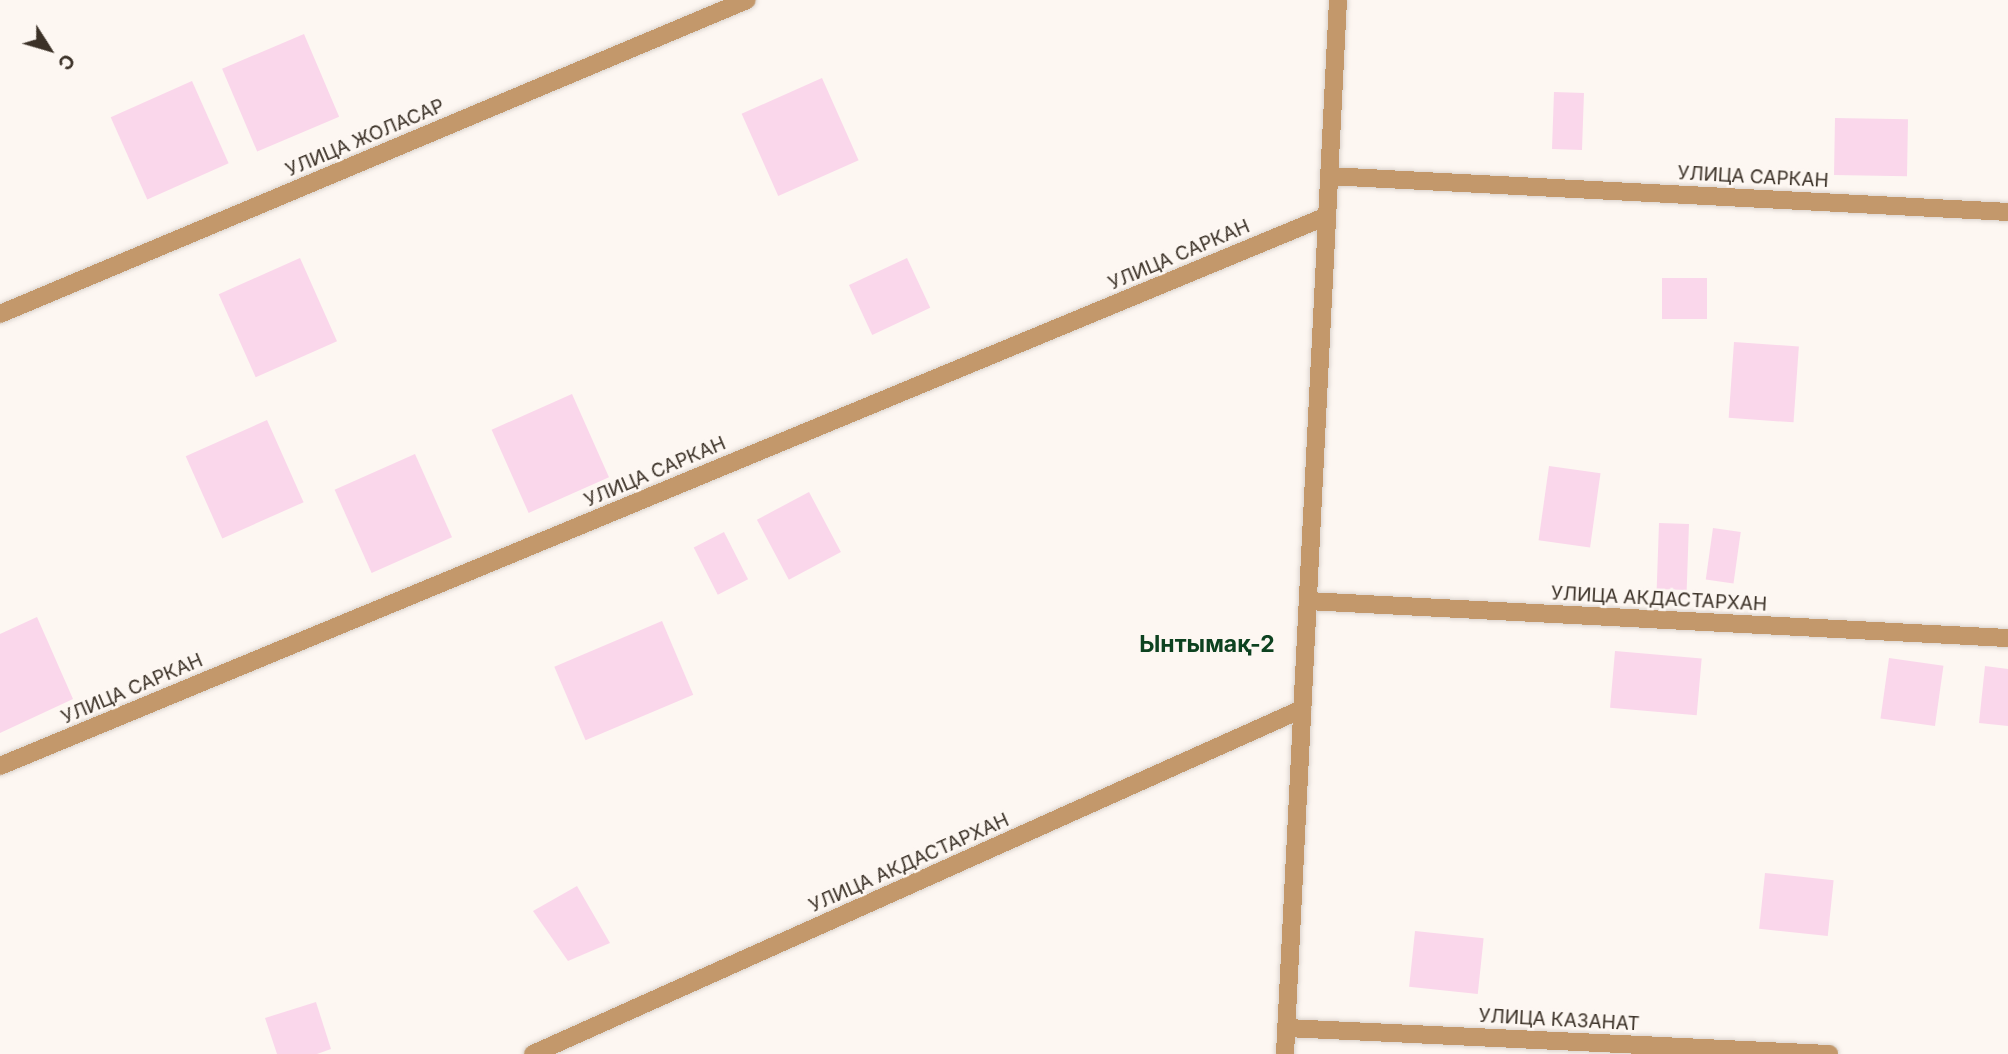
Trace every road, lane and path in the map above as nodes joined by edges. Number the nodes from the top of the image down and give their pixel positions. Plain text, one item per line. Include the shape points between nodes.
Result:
1 (747, 0) edge
2 (1338, 0) edge
3 (1329, 176) junction
4 (2008, 212) edge
5 (1327, 216) junction
6 (0, 314) edge
7 (1308, 601) junction
8 (2008, 638) edge
9 (1302, 709) junction
10 (0, 766) edge
11 (1287, 1028) junction
12 (533, 1054) edge
13 (1285, 1054) edge
14 (1829, 1054) edge

1 - 6 street, УЛИЦА ЖОЛАСАР
2 - 3 street
3 - 4 street, УЛИЦА САРКАН
3 - 5 street
5 - 7 street
5 - 10 street, УЛИЦА САРКАН
7 - 8 street, УЛИЦА АКДАСТАРХАН
7 - 9 street
9 - 11 street
9 - 12 street, УЛИЦА АКДАСТАРХАН
11 - 13 street
11 - 14 street, УЛИЦА КАЗАНАТ

